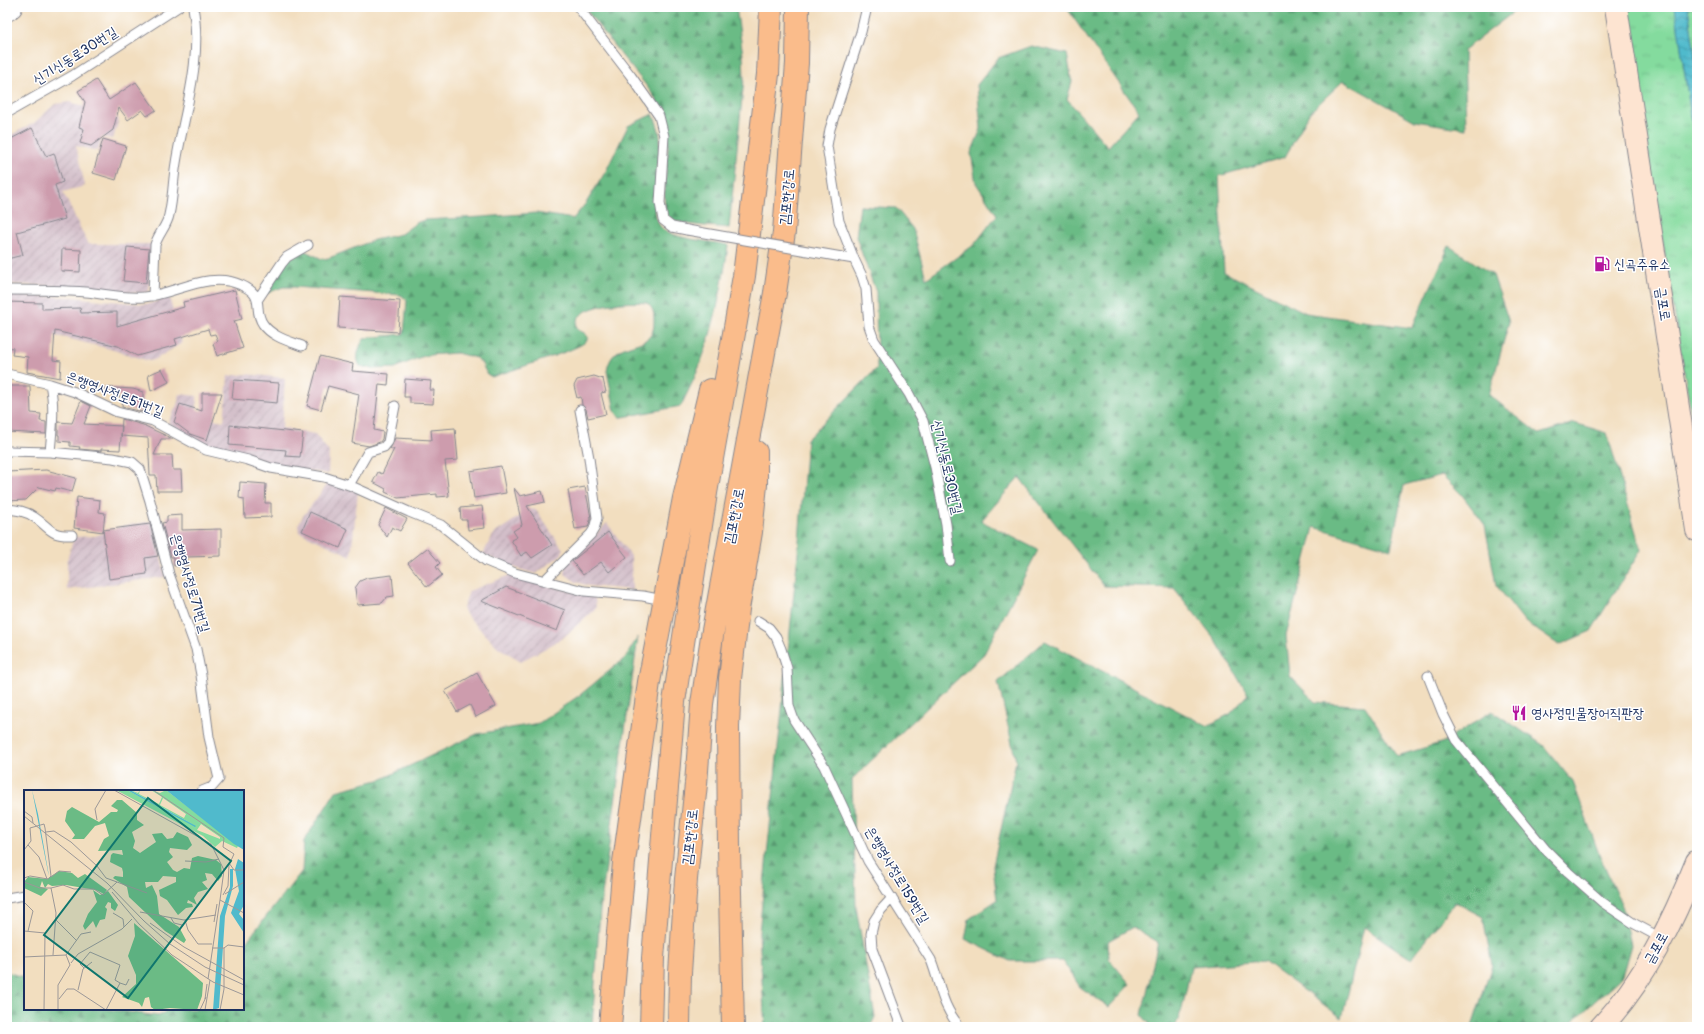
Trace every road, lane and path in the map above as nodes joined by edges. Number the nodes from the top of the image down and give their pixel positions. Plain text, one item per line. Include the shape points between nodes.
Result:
1 (12, 7) edge
2 (178, 7) edge
3 (193, 7) edge
4 (578, 7) edge
5 (771, 7) edge
6 (798, 7) edge
7 (867, 7) edge
8 (1616, 7) edge
9 (7, 10) edge
10 (7, 114) edge
11 (308, 245) dead end
12 (854, 259) junction
13 (744, 276) junction
14 (7, 290) edge
15 (153, 296) junction
16 (258, 299) junction
17 (302, 346) dead end
18 (7, 374) edge
19 (50, 384) junction
20 (756, 396) junction
21 (395, 406) dead end
22 (580, 410) dead end
23 (7, 452) edge
24 (50, 452) junction
25 (349, 485) junction
26 (7, 509) edge
27 (1697, 530) edge
28 (72, 535) dead end
29 (950, 561) dead end
30 (545, 580) junction
31 (653, 598) dead end
32 (758, 621) dead end
33 (1428, 676) dead end
34 (204, 790) edge
35 (1697, 861) edge
36 (24, 895) edge
37 (7, 898) edge
38 (892, 898) junction
39 (1661, 938) junction
40 (901, 1026) edge
41 (610, 1027) edge
42 (651, 1027) edge
43 (679, 1027) edge
44 (734, 1027) edge
45 (960, 1027) edge
46 (1601, 1027) edge

1 - 9 street
2 - 10 lane, 신기신동로30번길 via 72,76
3 - 15 lane via 196,38 191,86 169,215 157,238
4 - 12 lane, bridge via 659,116 664,136 661,213 667,225 672,228
5 - 13 highway, 김포한강로 via 768,74
6 - 20 highway, 김포한강로 via 798,63 784,232
7 - 12 lane, 신기신동로30번길 via 827,146 839,220
8 - 27 main road, 금포로
11 - 16 lane via 282,262
12 - 29 lane, 신기신동로30번길 via 866,289 869,326 874,340 923,421 946,524
13 - 41 highway via 708,400 684,498 652,667 624,862
13 - 42 highway, 김포한강로 via 706,493 674,702 653,958
14 - 15 lane
15 - 16 lane via 207,281 220,280 243,285
16 - 17 lane via 260,318 268,330
18 - 19 lane, 은행영사정로51번길
19 - 24 lane via 53,411
19 - 25 lane, 은행영사정로51번길 via 75,392 117,412 153,420 206,450 271,468 324,477
20 - 43 highway, 김포한강로 via 702,704 686,878
20 - 44 highway via 756,485 730,679 728,727
21 - 25 lane via 388,442 384,447 368,452
22 - 30 lane via 596,525 586,539
23 - 24 lane, 은행영사정로71번길
24 - 34 lane, 은행영사정로71번길 via 125,460 137,465 143,476 169,574 202,675 209,737 219,779
25 - 30 lane, 은행영사정로51번길 via 430,519 451,532 475,554 496,566
26 - 28 lane via 33,516 60,536
30 - 31 lane, 은행영사정로51번길 via 584,591
32 - 38 lane, 은행영사정로159번길 via 769,628 782,649 787,668 789,706 794,720 824,766 868,861
33 - 39 lane via 1456,740 1546,850 1602,902
35 - 39 main road, 금포로 via 1677,909
36 - 37 lane
38 - 40 lane via 874,921 871,934 872,949
38 - 45 lane, 은행영사정로159번길 via 931,960 945,1006
39 - 46 main road, 금포로 via 1629,993

